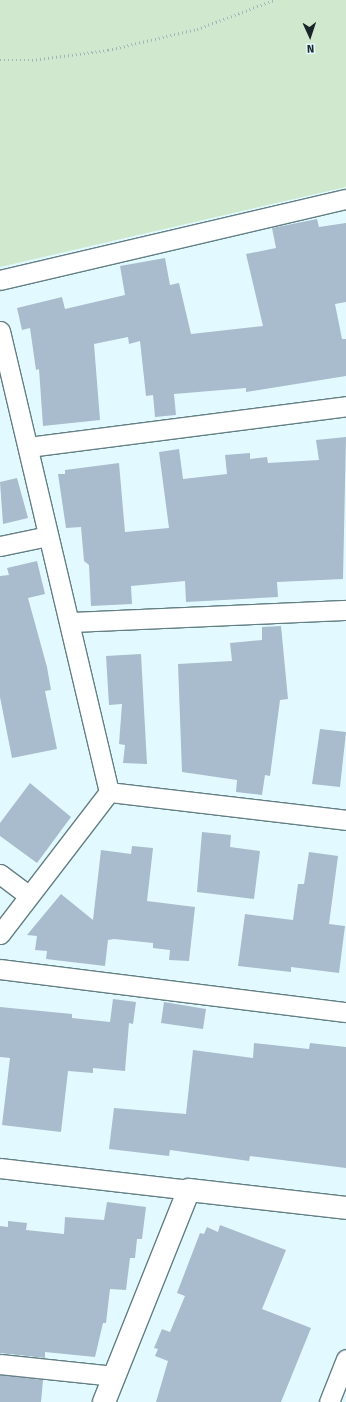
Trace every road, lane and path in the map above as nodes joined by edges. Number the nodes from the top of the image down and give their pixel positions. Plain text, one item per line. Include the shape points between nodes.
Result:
1 (274, 0) edge
2 (0, 60) edge
3 (346, 199) edge
4 (0, 280) edge
5 (0, 331) edge
6 (346, 406) edge
7 (28, 447) junction
8 (48, 536) junction
9 (0, 546) edge
10 (346, 610) edge
11 (70, 622) junction
12 (109, 792) junction
13 (346, 820) edge
14 (0, 874) edge
15 (29, 896) junction
16 (0, 934) edge
17 (0, 969) edge
18 (346, 1012) edge
19 (0, 1168) edge
20 (189, 1190) junction
21 (346, 1208) edge
22 (346, 1359) edge
23 (0, 1364) edge
24 (114, 1376) junction
25 (104, 1402) edge
26 (329, 1402) edge

1 - 2 path via 197,28 124,46 70,56
3 - 4 street
5 - 7 street
6 - 7 street
7 - 8 street
8 - 9 street
8 - 11 street
10 - 11 street
11 - 12 street
12 - 13 street
12 - 15 street
14 - 15 street
15 - 16 street
17 - 18 street
19 - 20 street
20 - 21 street
20 - 24 street
22 - 26 street
23 - 24 street
24 - 25 street

